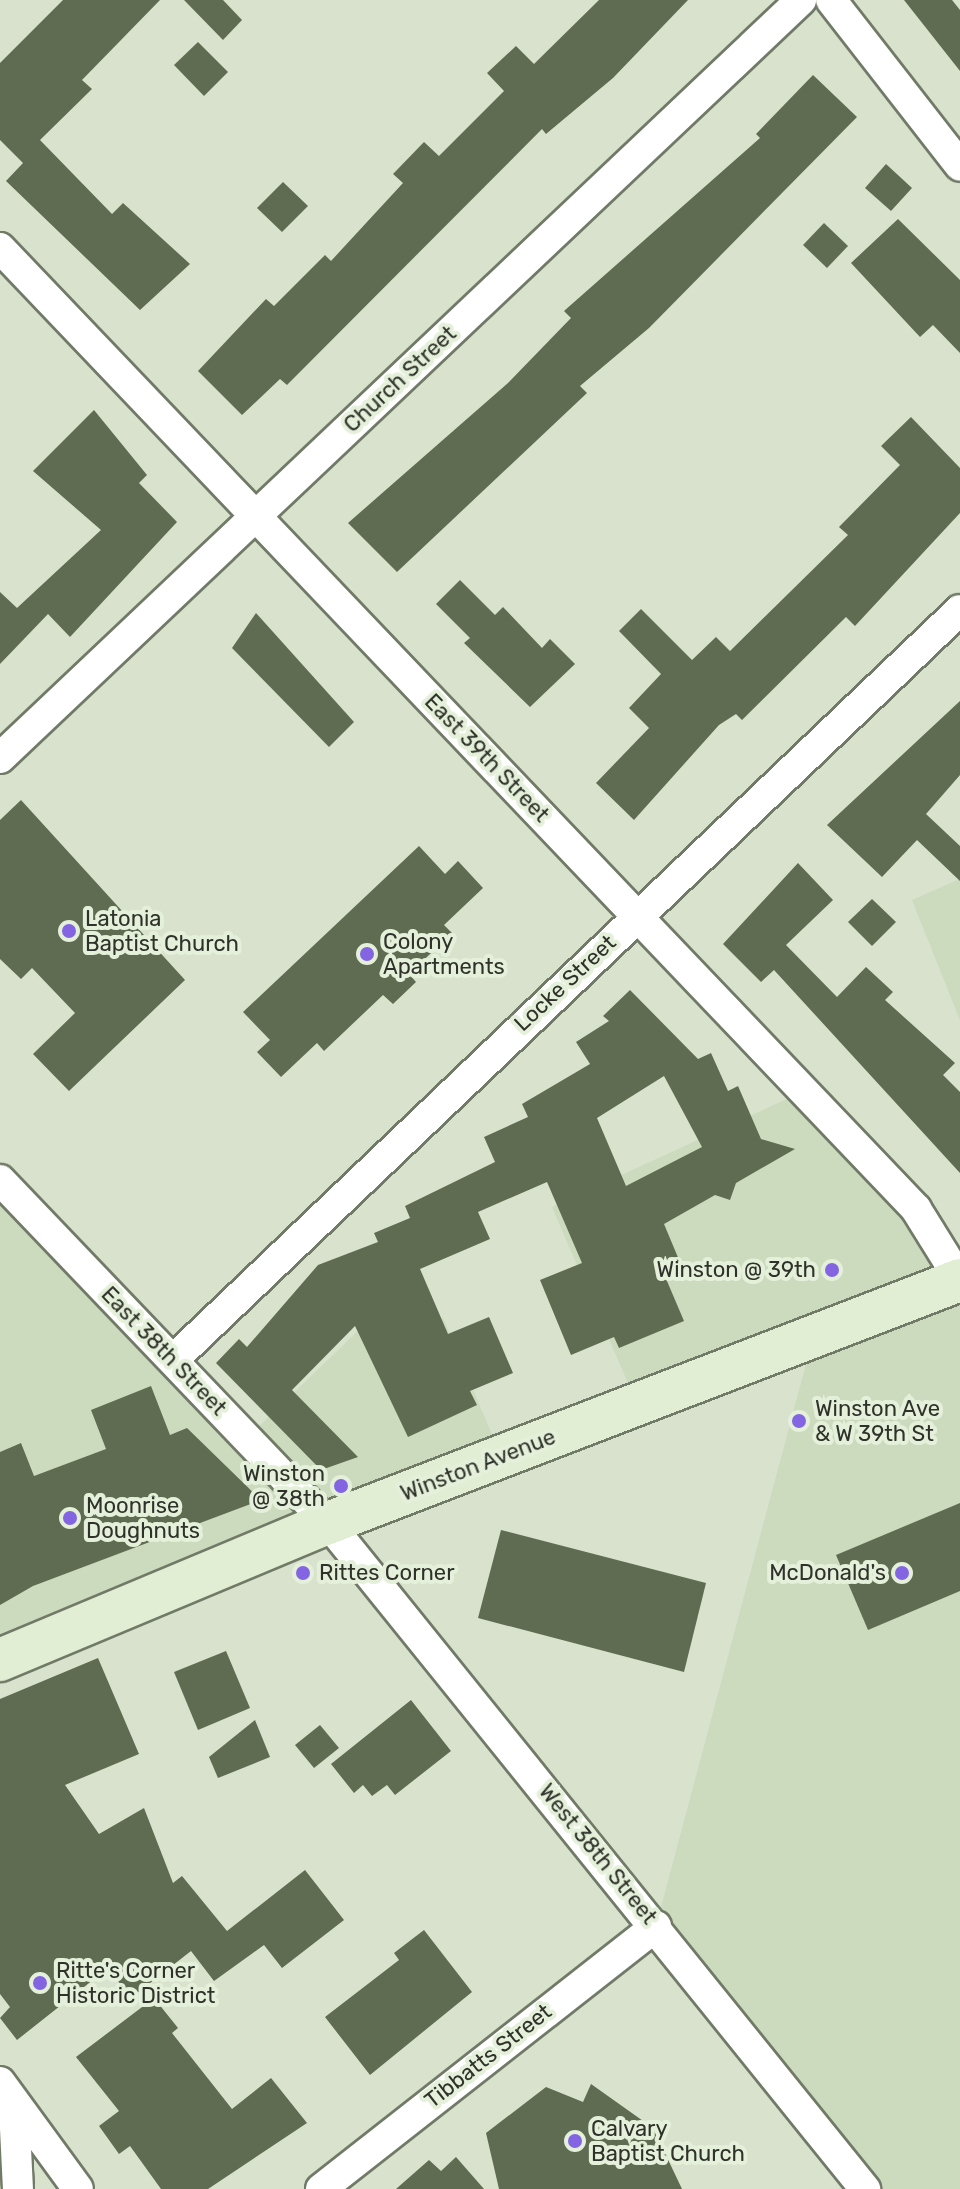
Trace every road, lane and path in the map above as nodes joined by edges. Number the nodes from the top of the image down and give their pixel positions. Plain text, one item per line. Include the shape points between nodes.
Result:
1 (801, 0) edge
2 (831, 0) edge
3 (960, 166) edge
4 (0, 248) edge
5 (255, 515) junction
6 (960, 610) edge
7 (0, 758) edge
8 (637, 916) junction
9 (0, 1180) edge
10 (960, 1280) edge
11 (173, 1360) junction
12 (328, 1523) junction
13 (0, 1660) edge
14 (656, 1926) junction
15 (6, 2090) edge
16 (18, 2189) edge
17 (78, 2189) edge
18 (321, 2189) edge
19 (865, 2189) edge

1 - 5 street, Church Street
2 - 3 street
4 - 5 street, East 39th Street
5 - 7 street, Church Street
5 - 8 street, East 39th Street
6 - 8 street, Locke Street
8 - 10 street, East 39th Street via 916,1209
8 - 11 street, Locke Street
9 - 11 street, East 38th Street
10 - 12 main road, Winston Avenue
11 - 12 street, East 38th Street
12 - 13 main road, Winston Avenue
12 - 14 street, West 38th Street
14 - 18 street, Tibbatts Street
14 - 19 street, West 38th Street
15 - 16 street via 21,2140
15 - 17 street

